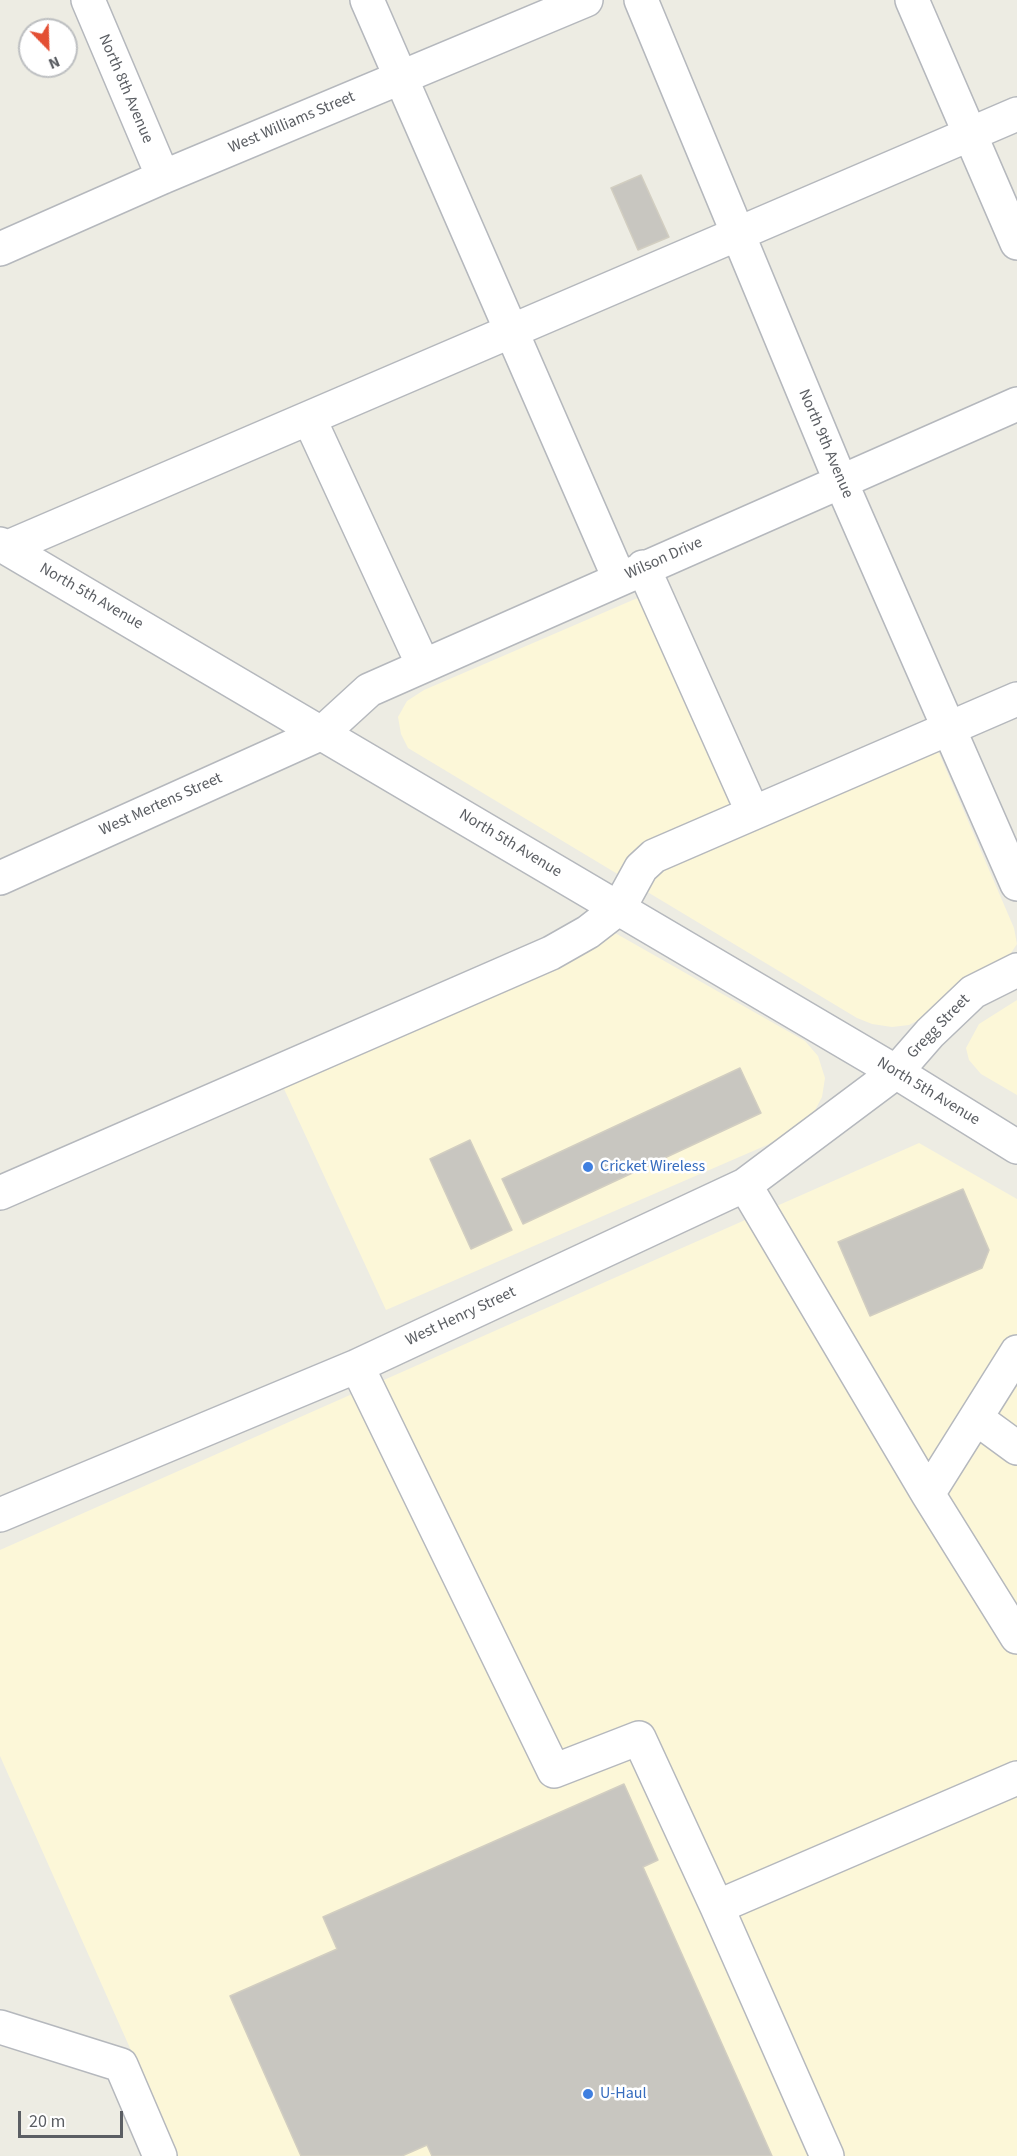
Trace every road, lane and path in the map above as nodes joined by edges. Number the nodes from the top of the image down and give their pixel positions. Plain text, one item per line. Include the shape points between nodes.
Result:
1 (88, 0) edge
2 (367, 0) edge
3 (586, 0) edge
4 (642, 0) edge
5 (912, 0) edge
6 (401, 78) junction
7 (1017, 114) edge
8 (970, 134) junction
9 (163, 177) junction
10 (738, 234) junction
11 (1017, 243) edge
12 (0, 249) edge
13 (511, 331) junction
14 (1017, 404) edge
15 (309, 418) junction
16 (840, 480) junction
17 (3, 546) edge
18 (631, 573) junction
19 (423, 665) junction
20 (1017, 699) edge
21 (949, 729) junction
22 (322, 733) junction
23 (753, 813) junction
24 (0, 878) edge
25 (1017, 884) edge
26 (619, 908) junction
27 (1017, 970) edge
28 (896, 1072) junction
29 (1017, 1147) edge
30 (745, 1185) junction
31 (0, 1193) edge
32 (1017, 1352) edge
33 (357, 1366) junction
34 (976, 1418) junction
35 (1017, 1448) edge
36 (928, 1494) junction
37 (0, 1515) edge
38 (1017, 1637) edge
39 (1017, 1778) edge
40 (717, 1907) junction
41 (0, 2027) edge
42 (160, 2156) edge
43 (827, 2156) edge

1 - 9 street, North 8th Avenue
2 - 6 street
3 - 6 street, West Williams Street
4 - 10 street, North 9th Avenue
5 - 8 street
6 - 9 street, West Williams Street
6 - 13 street
7 - 8 street
8 - 10 street
8 - 11 street
9 - 12 street, West Williams Street
10 - 13 street
10 - 16 street, North 9th Avenue
13 - 15 street
13 - 18 street
14 - 16 street, Wilson Drive
15 - 17 street
15 - 19 street
16 - 18 street, Wilson Drive
16 - 21 street, North 9th Avenue
17 - 22 street, North 5th Avenue
18 - 19 street, Wilson Drive
18 - 23 street
19 - 22 street, Wilson Drive via 369,690
20 - 21 street
21 - 23 street
21 - 25 street, North 9th Avenue
22 - 24 street, West Mertens Street
22 - 26 street, North 5th Avenue
23 - 26 street via 654,856 640,868
26 - 28 street, North 5th Avenue
26 - 31 street via 551,953
27 - 28 street, Gregg Street via 973,992
28 - 29 street, North 5th Avenue
28 - 30 street, West Henry Street
30 - 33 street, West Henry Street
30 - 36 street
32 - 34 street
33 - 37 street, West Henry Street
33 - 40 street via 554,1771 639,1738
34 - 35 street
34 - 36 street
36 - 38 street
39 - 40 street
40 - 43 street
41 - 42 street via 121,2064

